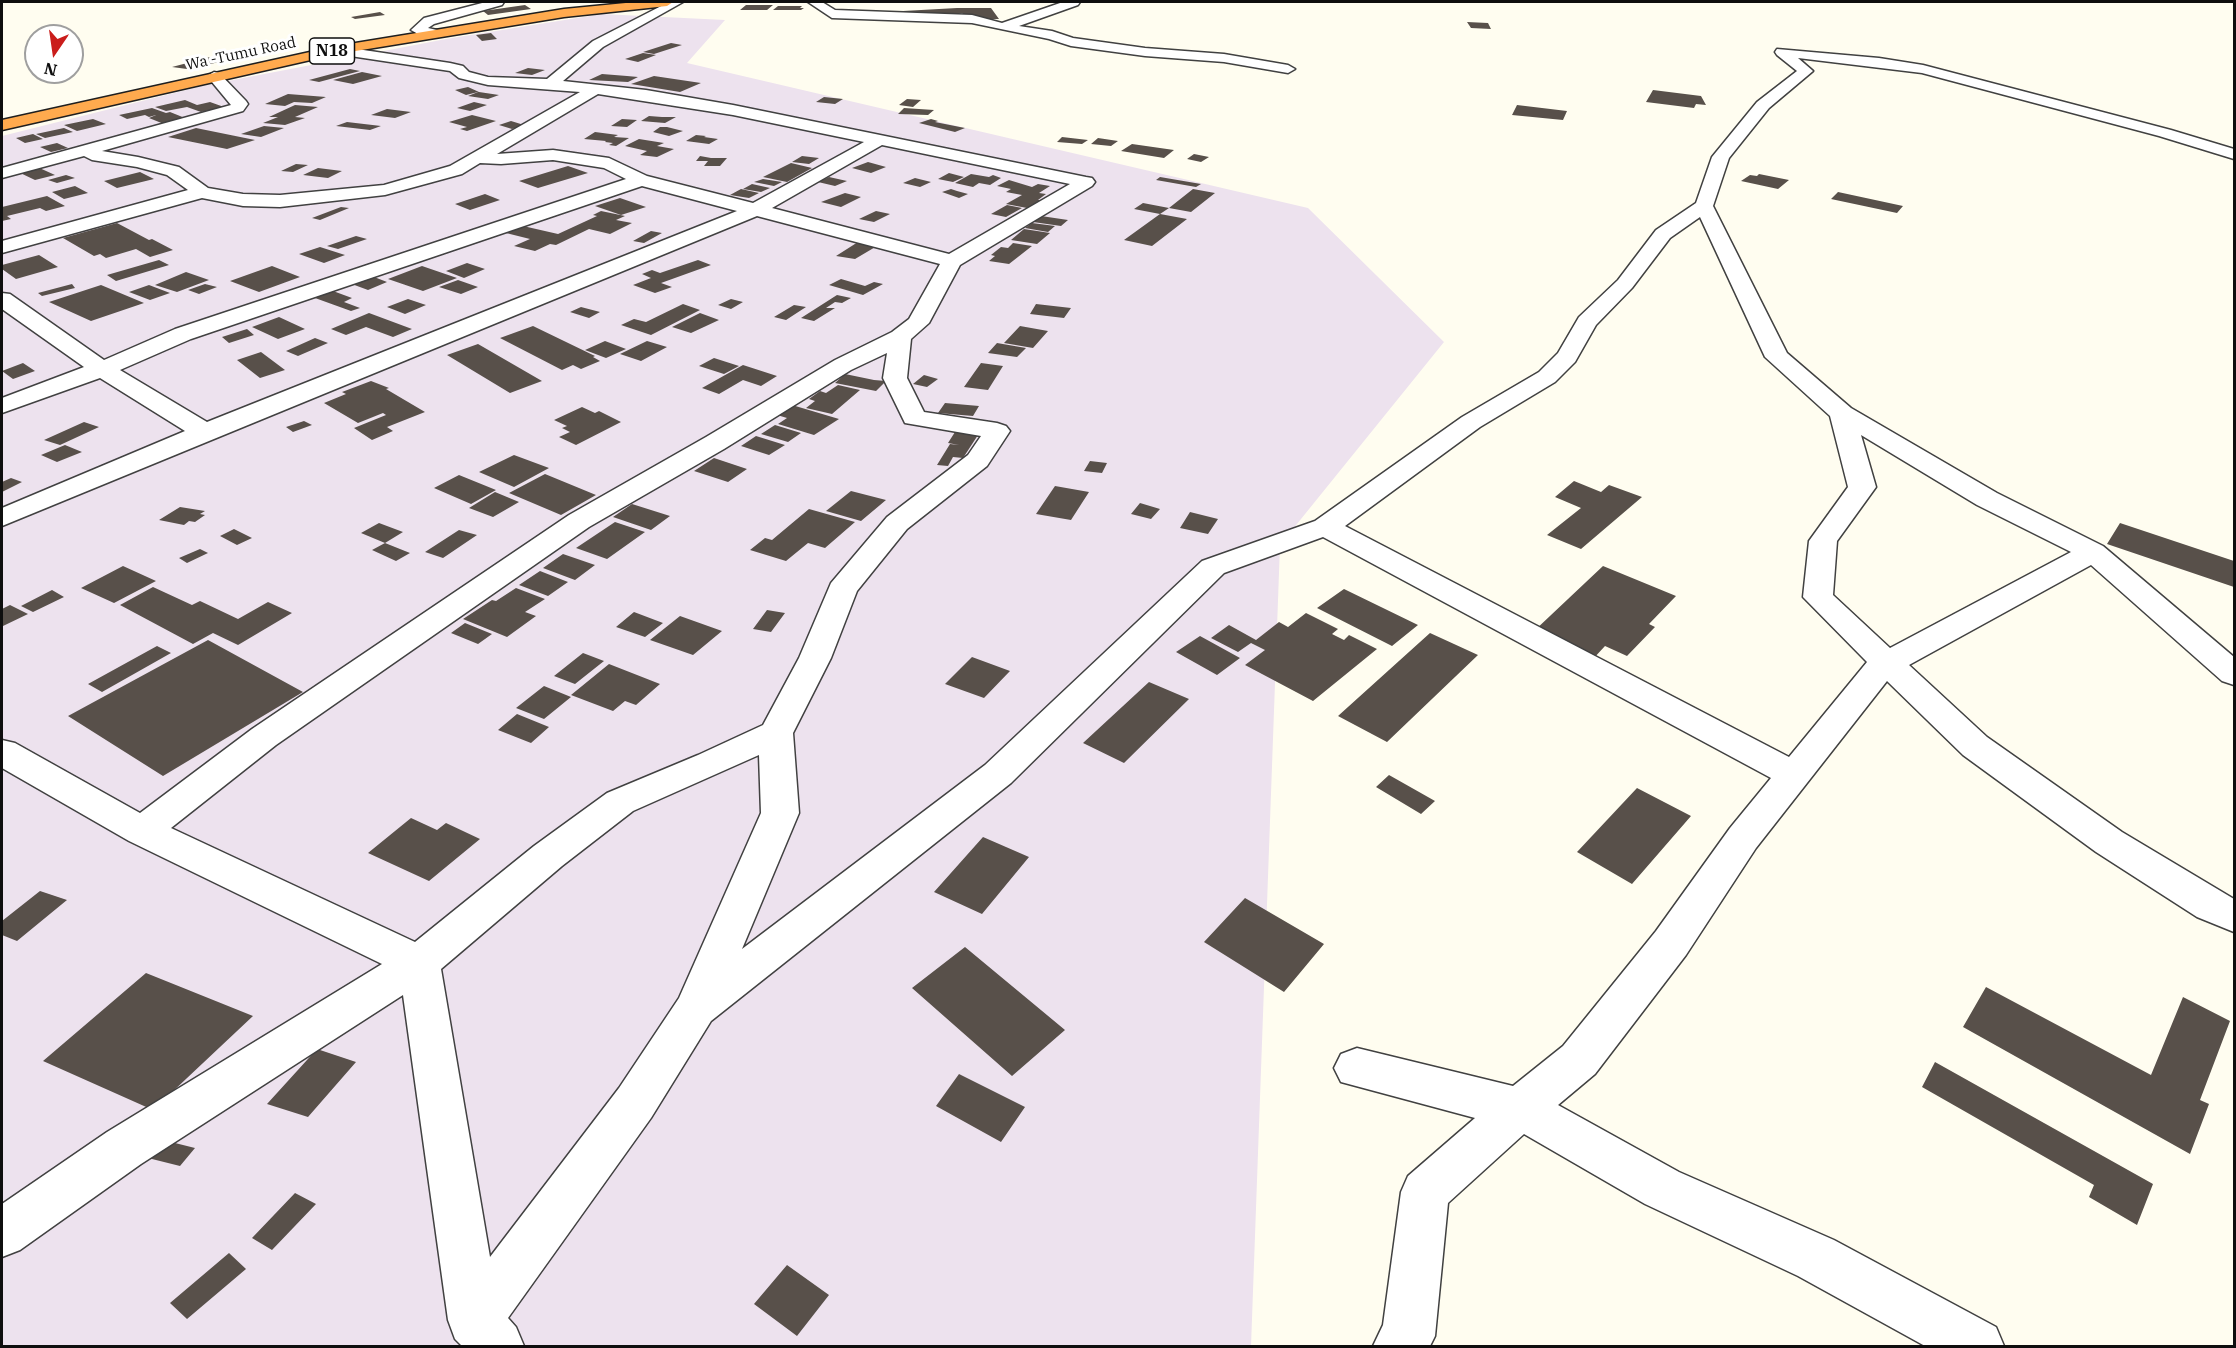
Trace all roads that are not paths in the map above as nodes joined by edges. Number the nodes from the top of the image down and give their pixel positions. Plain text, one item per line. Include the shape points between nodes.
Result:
1 (498, 2) edge
2 (667, 2) edge
3 (677, 2) edge
4 (814, 2) edge
5 (1074, 2) edge
6 (1004, 27) junction
7 (432, 33) junction
8 (337, 50) junction
9 (1288, 69) dead end
10 (214, 76) junction
11 (551, 84) junction
12 (596, 89) junction
13 (2, 125) edge
14 (881, 139) junction
15 (80, 153) junction
16 (2235, 154) edge
17 (478, 158) junction
18 (2, 173) edge
19 (641, 180) junction
20 (202, 192) junction
21 (1704, 206) junction
22 (755, 210) junction
23 (2, 247) edge
24 (952, 261) junction
25 (2, 300) edge
26 (900, 337) junction
27 (102, 369) junction
28 (2, 406) edge
29 (1842, 413) junction
30 (205, 432) junction
31 (2, 518) edge
32 (1325, 527) junction
33 (2092, 552) junction
34 (1887, 663) junction
35 (2235, 674) edge
36 (776, 733) junction
37 (2, 752) edge
38 (1794, 775) junction
39 (142, 831) junction
40 (2235, 916) edge
41 (419, 963) junction
42 (696, 1008) junction
43 (1357, 1068) dead end
44 (1520, 1108) junction
45 (2, 1233) edge
46 (486, 1333) edge
47 (1400, 1347) edge
48 (1977, 1347) edge

1 - 7 street via 429,21 417,30
2 - 7 highway, Wa -Tumu Road / N18
3 - 11 street via 598,44
4 - 6 street via 832,14 972,19
5 - 6 street
6 - 9 street via 1071,42 1224,58
7 - 8 highway, Wa -Tumu Road / N18
8 - 10 highway, Wa -Tumu Road / N18
8 - 11 street via 455,68 478,79
10 - 13 highway, Wa -Tumu Road / N18
10 - 15 street via 240,104 237,108
11 - 12 street
12 - 14 street via 722,108
12 - 17 street
14 - 22 street
14 - 24 street via 1086,182
15 - 18 street
15 - 20 street via 173,171
16 - 21 street via 1923,69 1782,52 1806,71 1763,105 1721,157
17 - 19 street via 553,154 609,164
17 - 20 street via 456,170 375,191 280,201 243,200
19 - 22 street
19 - 27 street via 183,334
20 - 23 street
21 - 29 street via 1777,357
21 - 32 street via 1663,234 1625,284 1587,322 1568,357 1547,377 1471,422
22 - 24 street
22 - 30 street
24 - 26 street via 918,323
25 - 27 street
26 - 36 street via 895,378 914,418 997,431 978,460 897,523 842,589 815,658
26 - 39 street via 843,365 579,521 264,737
27 - 28 street
27 - 30 street
29 - 33 street via 1986,499
29 - 34 street via 1862,487 1822,541 1818,597
30 - 31 street
32 - 38 street
32 - 42 street via 1213,567 998,774
33 - 34 street
33 - 35 street
34 - 38 street
34 - 40 street via 1975,746 2109,842 2211,906
36 - 41 street via 620,802
36 - 42 street via 780,813
37 - 39 street
38 - 44 street via 1579,1060
39 - 41 street
41 - 45 street via 123,1148
41 - 46 street
42 - 46 street
43 - 44 street
44 - 47 street via 1425,1192 1407,1336
44 - 48 street via 1662,1188 1816,1258

